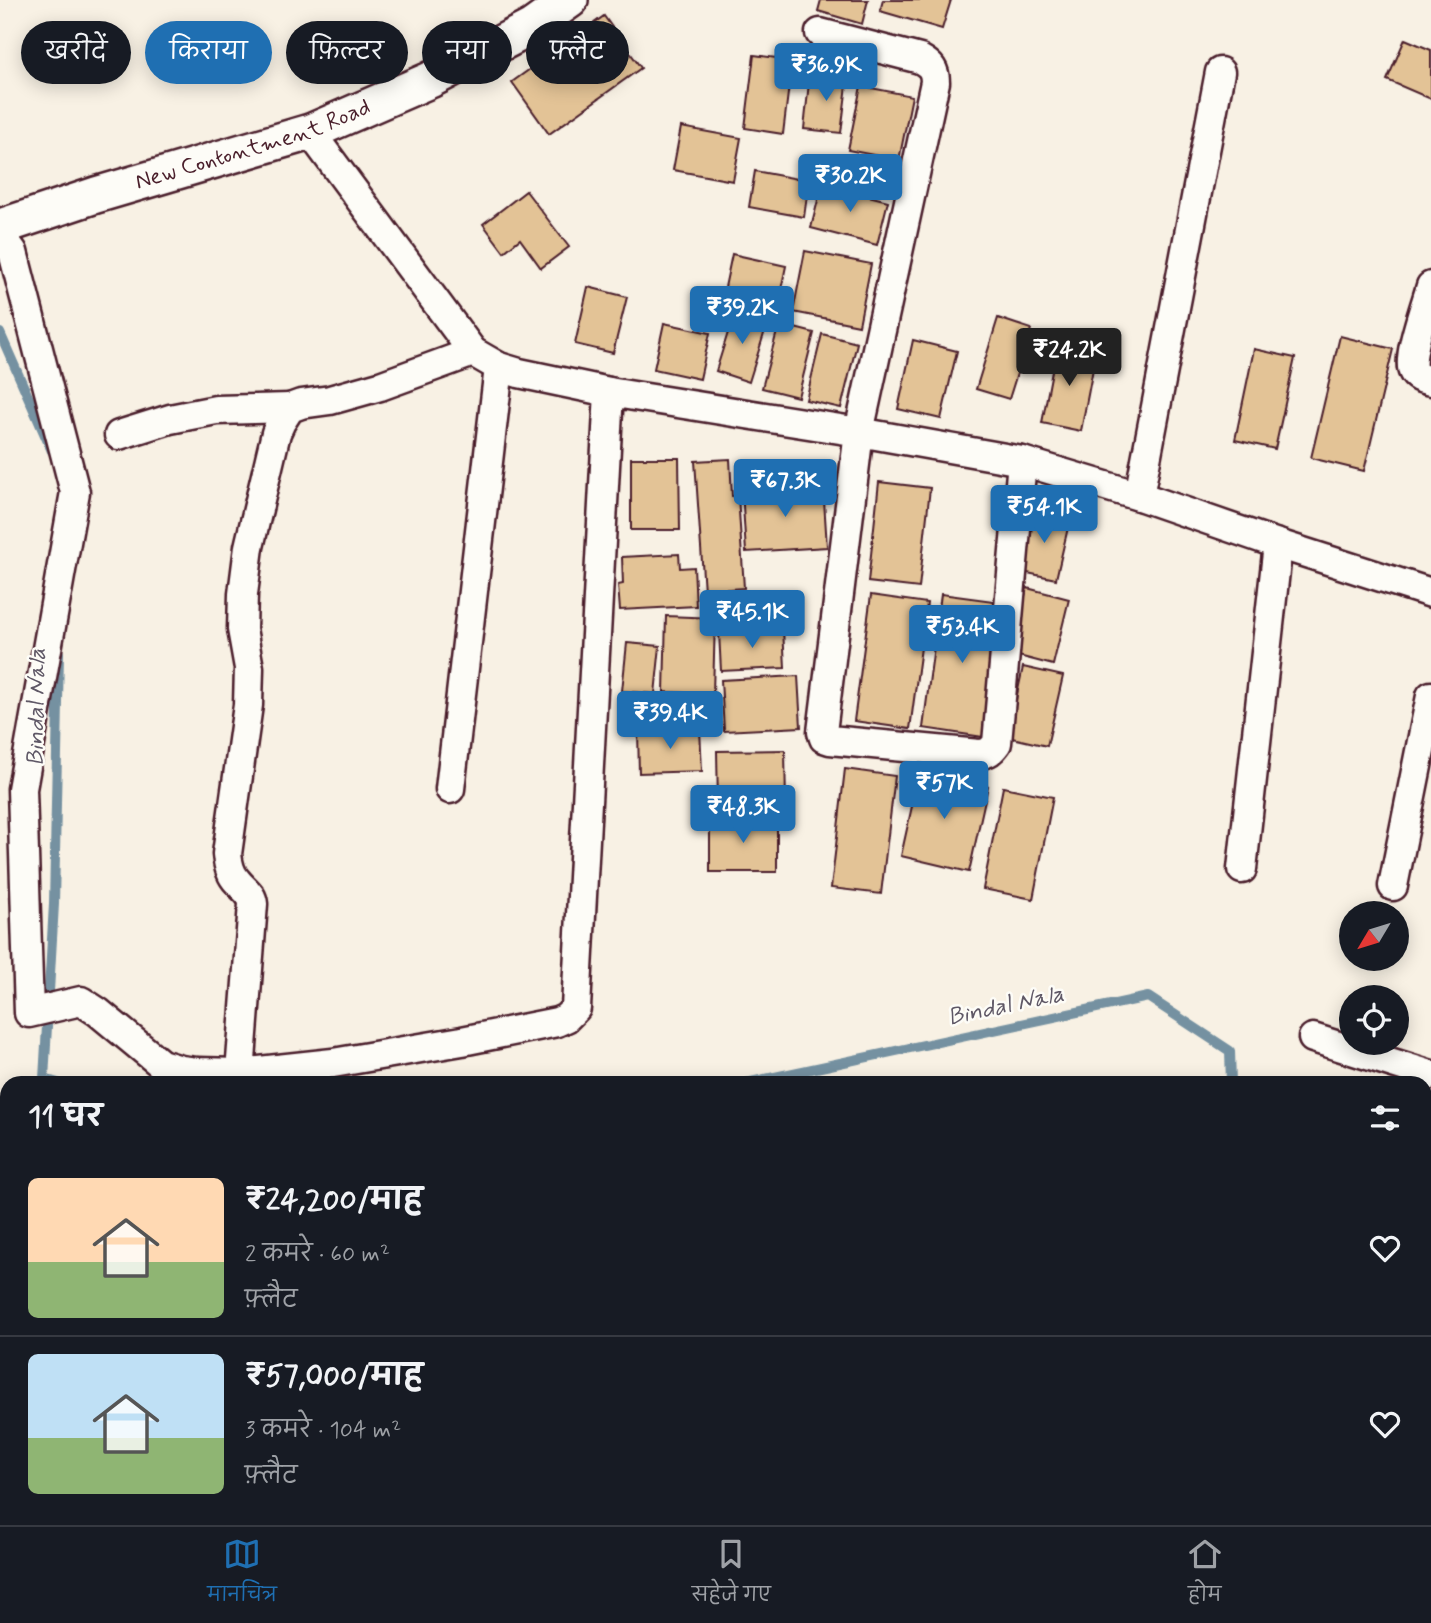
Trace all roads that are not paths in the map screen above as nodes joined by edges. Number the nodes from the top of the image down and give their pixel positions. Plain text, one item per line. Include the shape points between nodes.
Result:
1 (570, 0) edge
2 (820, 33) dead end
3 (1220, 72) dead end
4 (310, 132) junction
5 (0, 228) edge
6 (0, 234) edge
7 (1431, 286) edge
8 (474, 352) junction
9 (499, 367) junction
10 (1431, 381) edge
11 (608, 392) junction
12 (290, 408) junction
13 (859, 432) junction
14 (119, 435) dead end
15 (1022, 461) junction
16 (1139, 496) junction
17 (1279, 544) junction
18 (1431, 593) edge
19 (1431, 696) edge
20 (450, 789) dead end
21 (1242, 869) dead end
22 (1393, 886) dead end
23 (1313, 1038) dead end
24 (240, 1073) junction
25 (1431, 1075) edge

1 - 4 street, New Contontment Road via 532,27 442,75
2 - 13 street via 920,60 930,64 935,73
3 - 16 street
4 - 5 street, New Contontment Road
4 - 8 street
6 - 24 street via 13,252 75,492 22,789 29,1013 81,1001 161,1064 197,1072
7 - 10 street via 1410,358 1413,373
8 - 9 street
8 - 12 street via 380,386
9 - 11 street
9 - 20 street
11 - 13 street
11 - 24 street via 576,1008 557,1022 476,1038
12 - 14 street via 216,410
12 - 24 street via 276,433 249,547 243,594 248,705 227,854 233,875 253,898
13 - 15 street
13 - 15 street via 822,732 830,740 979,754 997,743
15 - 16 street
16 - 17 street
17 - 18 street
17 - 21 street
19 - 22 street
23 - 25 street

